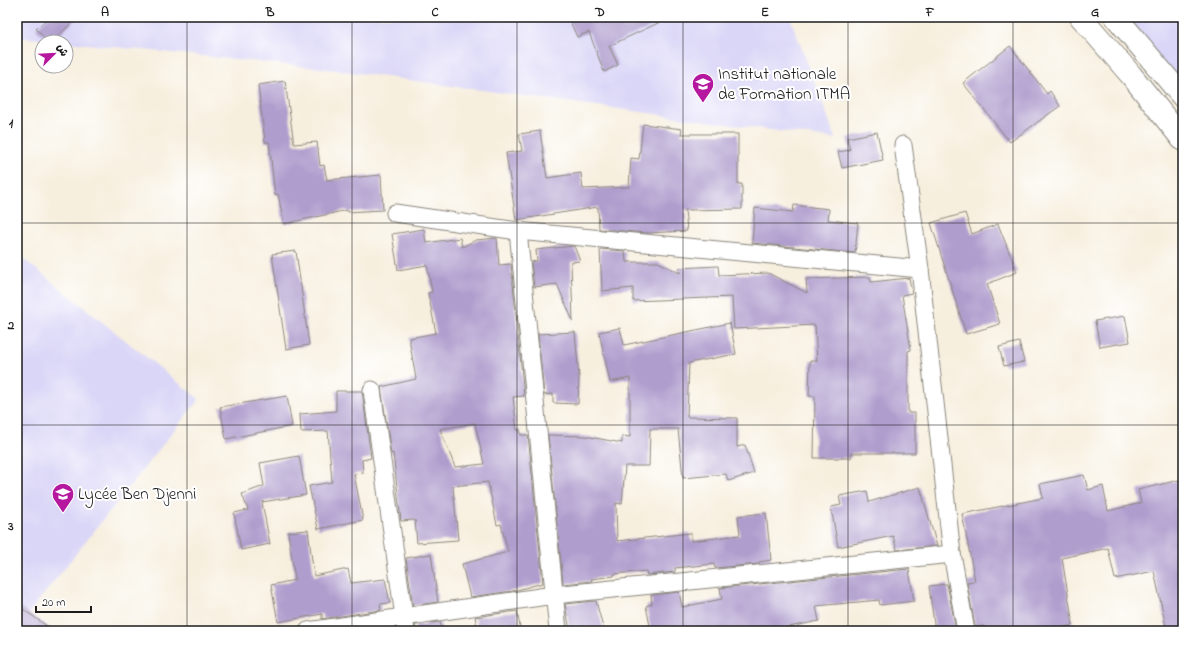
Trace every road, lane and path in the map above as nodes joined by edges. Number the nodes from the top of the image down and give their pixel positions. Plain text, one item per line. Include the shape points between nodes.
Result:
1 (1081, 17) edge
2 (1116, 17) edge
3 (1183, 97) edge
4 (1183, 140) edge
5 (903, 145) dead end
6 (395, 212) dead end
7 (518, 231) junction
8 (920, 269) junction
9 (372, 390) dead end
10 (952, 554) junction
11 (554, 595) junction
12 (405, 624) edge
13 (308, 631) edge
14 (558, 631) edge
15 (966, 631) edge

1 - 4 highway
2 - 3 highway
5 - 8 street
6 - 7 street
7 - 8 street
7 - 11 street
8 - 10 street
9 - 12 street
10 - 11 street
10 - 15 street
11 - 12 street
11 - 14 street
12 - 13 street

